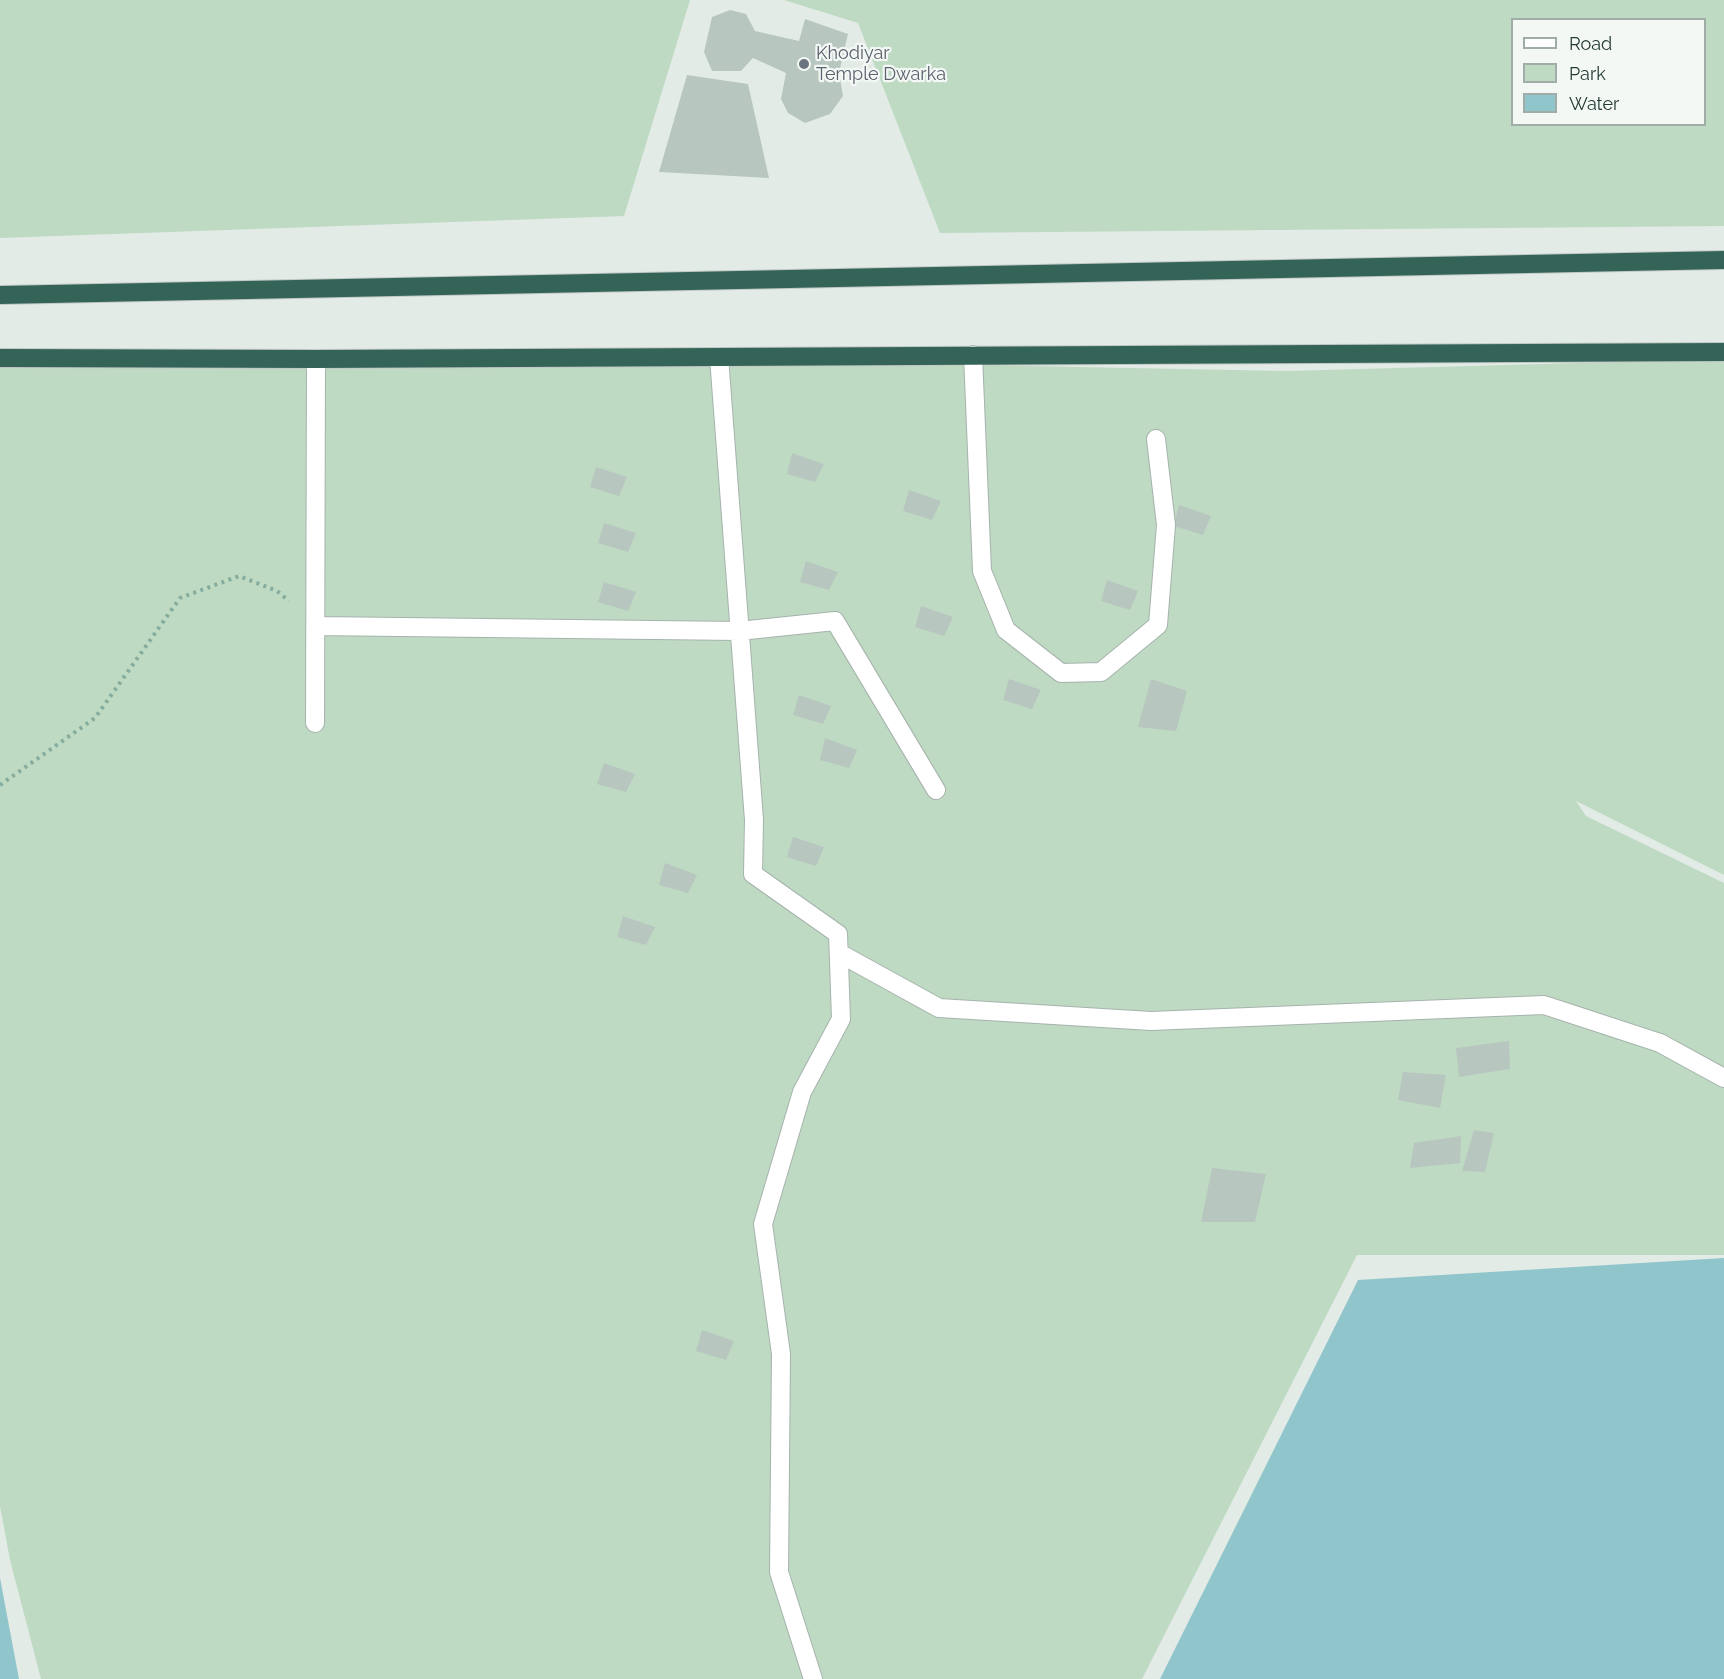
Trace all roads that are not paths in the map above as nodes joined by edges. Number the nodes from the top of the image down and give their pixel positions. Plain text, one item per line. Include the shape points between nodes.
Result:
1 (1724, 260) edge
2 (0, 296) edge
3 (1724, 352) edge
4 (973, 356) junction
5 (719, 357) junction
6 (0, 358) edge
7 (316, 359) junction
8 (1156, 439) dead end
9 (316, 626) junction
10 (740, 631) junction
11 (315, 723) dead end
12 (936, 790) dead end
13 (839, 953) junction
14 (1724, 1078) edge
15 (813, 1679) edge

1 - 2 highway
3 - 4 highway
4 - 5 highway
4 - 8 street via 982,571 1006,630 1061,674 1101,672 1158,625 1166,525
5 - 7 highway
5 - 10 street
6 - 7 highway
7 - 9 street
9 - 10 street
9 - 11 street
10 - 12 street via 835,621
10 - 13 street via 754,820 753,874 838,934
13 - 14 street via 939,1008 1151,1021 1544,1005 1660,1043
13 - 15 street via 841,1019 802,1092 763,1224 781,1354 778,1572

